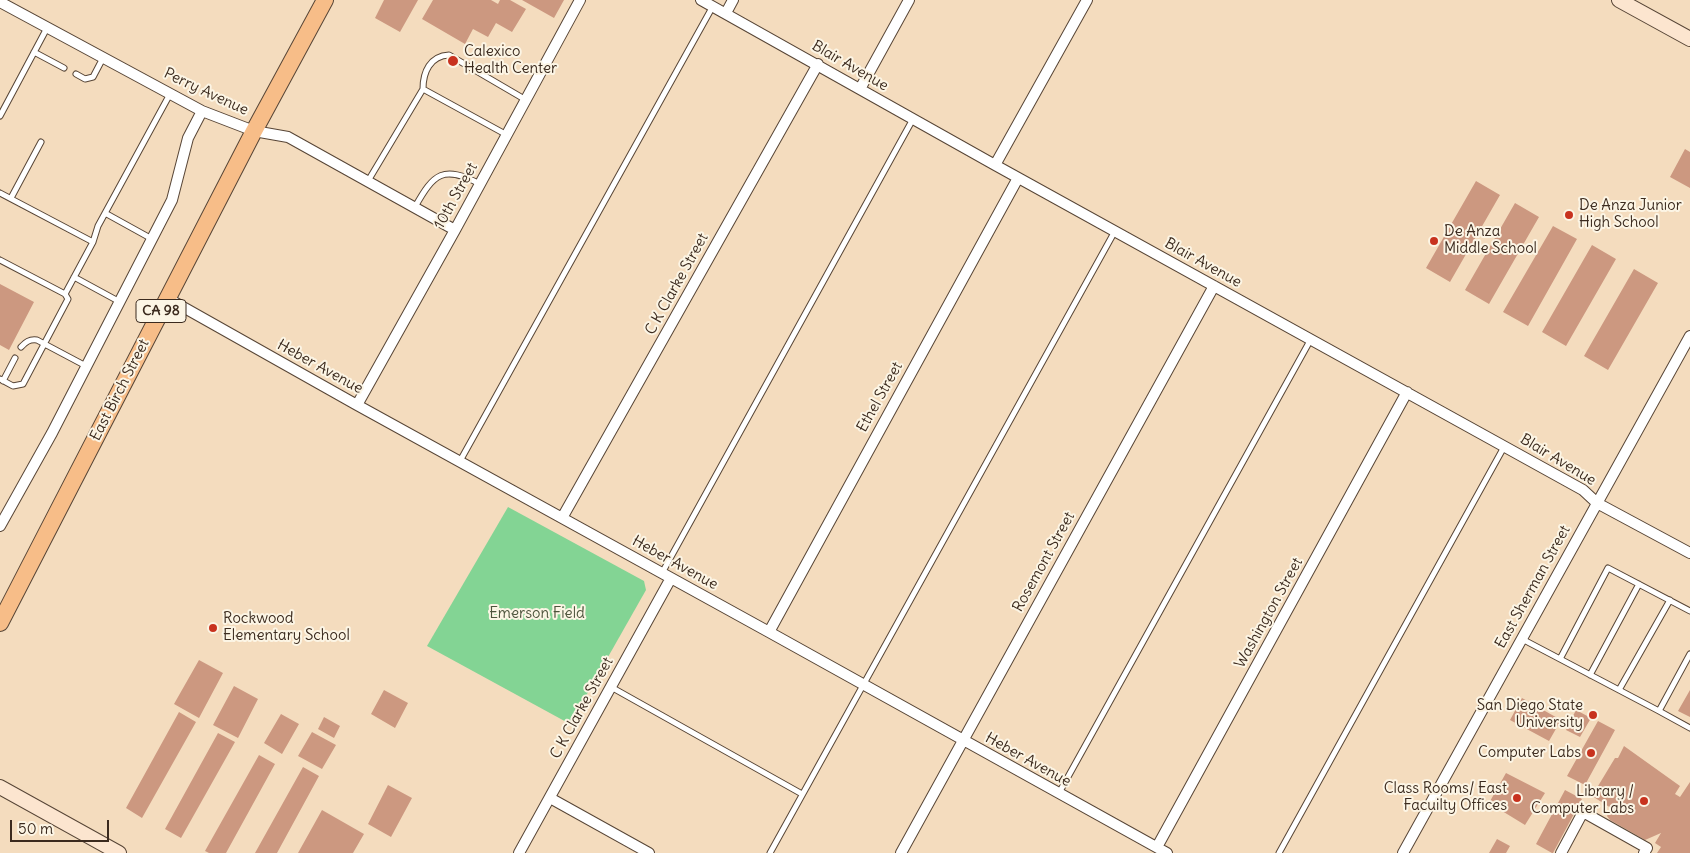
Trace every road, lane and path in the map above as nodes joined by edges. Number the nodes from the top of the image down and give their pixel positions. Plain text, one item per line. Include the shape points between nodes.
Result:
1 (325, 0) edge
2 (580, 0) edge
3 (701, 0) edge
4 (733, 0) edge
5 (909, 0) edge
6 (1087, 0) edge
7 (1619, 0) edge
8 (0, 2) edge
9 (713, 6) junction
10 (726, 13) junction
11 (47, 27) junction
12 (1690, 39) edge
13 (34, 52) junction
14 (103, 57) junction
15 (818, 64) junction
16 (64, 68) dead end
17 (76, 74) dead end
18 (423, 89) junction
19 (860, 89) junction
20 (170, 94) junction
21 (526, 100) junction
22 (202, 111) junction
23 (0, 116) edge
24 (914, 119) junction
25 (254, 131) junction
26 (507, 135) junction
27 (41, 142) dead end
28 (994, 165) junction
29 (1018, 178) junction
30 (368, 181) junction
31 (480, 184) junction
32 (0, 193) edge
33 (11, 198) junction
34 (415, 208) junction
35 (105, 213) junction
36 (455, 230) junction
37 (1115, 231) junction
38 (152, 239) junction
39 (93, 242) junction
40 (0, 260) edge
41 (74, 277) junction
42 (1214, 286) junction
43 (65, 294) junction
44 (168, 298) junction
45 (120, 302) junction
46 (1690, 336) edge
47 (1311, 339) junction
48 (45, 344) junction
49 (21, 347) dead end
50 (15, 358) dead end
51 (86, 366) junction
52 (2, 380) edge
53 (1407, 392) junction
54 (357, 405) junction
55 (1504, 446) junction
56 (459, 462) junction
57 (1598, 503) junction
58 (562, 518) junction
59 (0, 526) edge
60 (1690, 553) edge
61 (667, 575) junction
62 (1639, 584) junction
63 (1670, 600) junction
64 (1690, 611) edge
65 (0, 623) edge
66 (769, 632) junction
67 (1522, 639) junction
68 (1690, 654) edge
69 (1560, 658) junction
70 (1590, 675) junction
71 (863, 685) junction
72 (611, 687) junction
73 (1620, 690) junction
74 (1659, 711) junction
75 (1690, 728) edge
76 (962, 740) junction
77 (0, 787) edge
78 (1058, 793) junction
79 (802, 794) junction
80 (550, 798) junction
81 (1157, 847) junction
82 (120, 853) edge
83 (519, 853) edge
84 (649, 853) edge
85 (770, 853) edge
86 (901, 853) edge
87 (1167, 853) edge
88 (1279, 853) edge
89 (1403, 853) edge
90 (1560, 853) edge
91 (1644, 853) edge

1 - 25 main road, East Birch Street / CA 98
2 - 21 street, 10th Street
3 - 9 street, Blair Avenue
4 - 10 street
5 - 19 street
6 - 28 street
7 - 12 street
8 - 11 street, Perry Avenue
9 - 10 street, Blair Avenue
9 - 56 lane
10 - 15 street, Blair Avenue
11 - 13 lane
11 - 14 street, Perry Avenue
13 - 16 lane
13 - 23 lane
14 - 17 lane via 93,77
14 - 20 street, Perry Avenue
15 - 19 street, Blair Avenue
15 - 58 street, C K Clarke Street
18 - 21 lane via 428,65 439,56 449,55
18 - 26 lane
18 - 30 lane
19 - 24 street, Blair Avenue
20 - 22 street, Perry Avenue
20 - 35 lane
21 - 26 street, 10th Street
22 - 25 street, Perry Avenue
22 - 38 street via 188,138 172,200
24 - 28 street, Blair Avenue
24 - 61 lane
25 - 30 street, Perry Avenue via 288,137
25 - 44 main road, East Birch Street / CA 98
26 - 31 street, 10th Street
27 - 33 lane
28 - 29 street, Blair Avenue
29 - 37 street, Blair Avenue
29 - 66 street, Ethel Street
30 - 34 street, Perry Avenue
31 - 34 lane via 453,172 441,175 431,180
31 - 36 street, 10th Street
32 - 33 lane
33 - 39 lane
34 - 36 street, Perry Avenue
35 - 38 lane
35 - 39 lane
36 - 54 street, 10th Street
37 - 42 street, Blair Avenue
37 - 71 lane
38 - 45 street
39 - 41 lane
40 - 43 lane
41 - 43 lane
41 - 45 lane
42 - 47 street, Blair Avenue
42 - 76 street, Rosemont Street
43 - 48 lane via 68,299
44 - 54 street, Heber Avenue
44 - 65 main road, East Birch Street / CA 98
45 - 51 street
46 - 57 street, East Sherman Street
47 - 53 street, Blair Avenue
47 - 78 lane
48 - 49 lane via 32,340
48 - 51 lane
48 - 52 lane via 23,384 13,386
50 - 52 lane
51 - 59 street
53 - 55 street, Blair Avenue
53 - 81 street, Washington Street
54 - 56 street, Heber Avenue
55 - 57 street, Blair Avenue via 1583,490
55 - 88 lane
56 - 58 street, Heber Avenue
57 - 60 street, Blair Avenue
57 - 67 street, East Sherman Street
58 - 61 street, Heber Avenue
61 - 66 street, Heber Avenue
61 - 72 street, C K Clarke Street
62 - 63 lane
62 - 69 lane via 1608,568
62 - 70 lane
63 - 64 lane
63 - 73 lane
66 - 71 street, Heber Avenue
67 - 69 lane
67 - 89 street, East Sherman Street
68 - 74 lane
69 - 70 lane
70 - 73 lane
71 - 76 street, Heber Avenue
71 - 79 lane
72 - 79 lane
72 - 80 street, C K Clarke Street
73 - 74 lane
74 - 75 lane
76 - 78 street, Heber Avenue
76 - 86 street, Rosemont Street
77 - 82 street
78 - 81 street, Heber Avenue
79 - 85 lane
80 - 83 street, C K Clarke Street
80 - 84 street
81 - 87 street, Heber Avenue
90 - 91 street via 1583,812 1647,848

